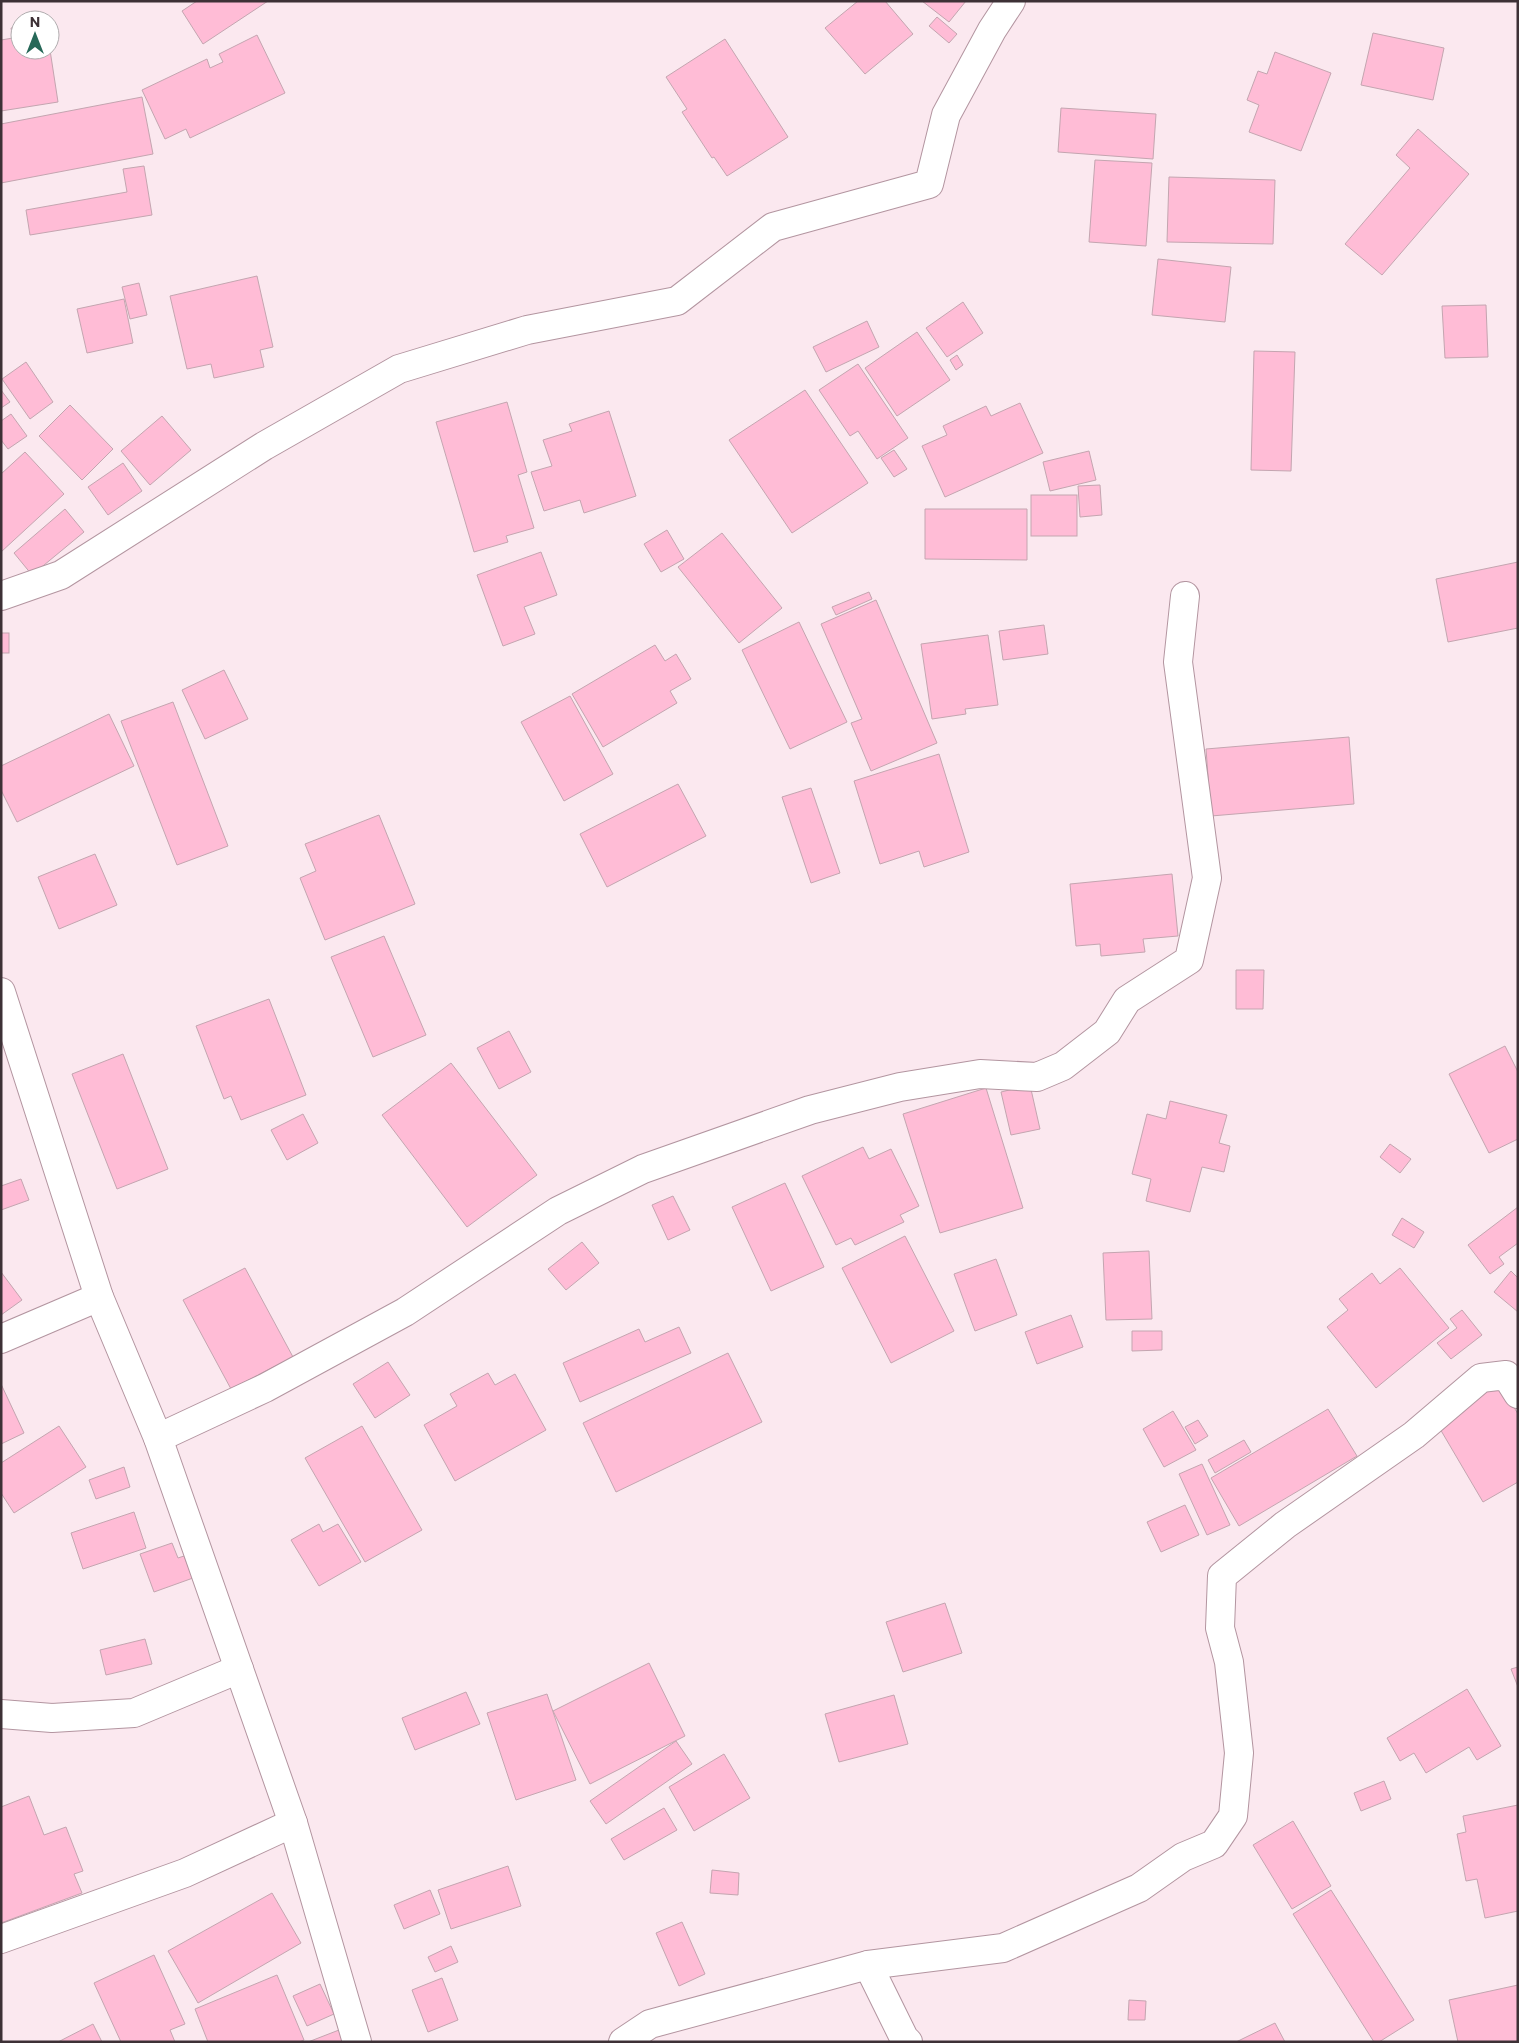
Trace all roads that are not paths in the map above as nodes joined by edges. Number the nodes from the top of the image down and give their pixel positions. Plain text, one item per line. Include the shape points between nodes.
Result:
1 (1011, 1) edge
2 (1, 596) edge
3 (1185, 596) dead end
4 (1, 992) edge
5 (99, 1297) junction
6 (1, 1339) edge
7 (1518, 1394) edge
8 (158, 1438) junction
9 (239, 1669) junction
10 (1, 1714) edge
11 (293, 1823) junction
12 (1, 1939) edge
13 (868, 1964) junction
14 (357, 2042) edge
15 (623, 2042) edge
16 (908, 2042) edge

1 - 2 street via 946,115 929,184 773,227 677,301 528,330 399,369 264,446 61,575
3 - 8 street via 1178,662 1207,878 1189,960 1127,1000 1108,1032 1063,1066 1037,1077 980,1074 900,1087 810,1110 642,1168 558,1211 405,1312 265,1388
4 - 5 street
5 - 6 street
5 - 8 street
7 - 13 street via 1506,1375 1481,1378 1414,1435 1285,1525 1222,1576 1220,1628 1228,1662 1239,1753 1233,1816 1214,1844 1183,1857 1139,1888 1003,1948
8 - 9 street
9 - 10 street via 134,1713 52,1718
9 - 11 street
11 - 12 street via 185,1873
11 - 14 street
13 - 15 street via 650,2024
13 - 16 street

